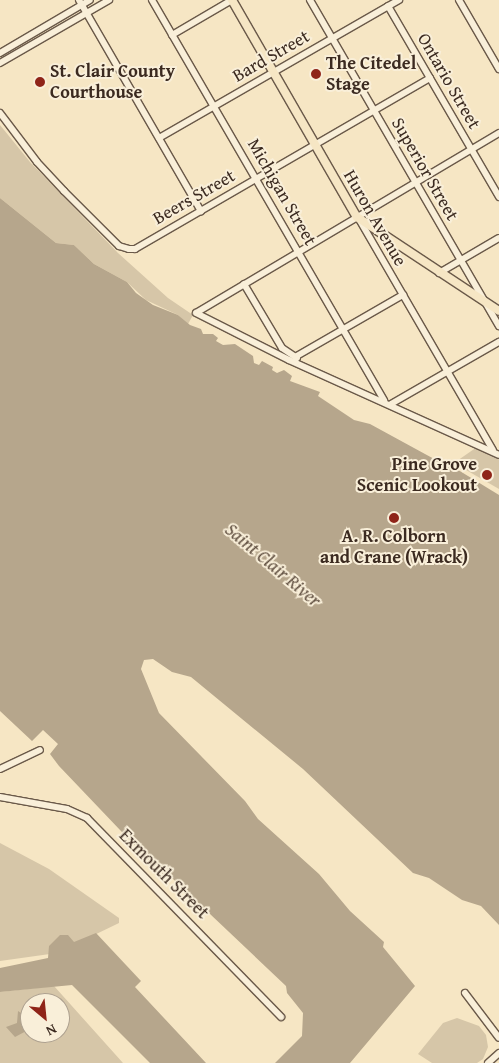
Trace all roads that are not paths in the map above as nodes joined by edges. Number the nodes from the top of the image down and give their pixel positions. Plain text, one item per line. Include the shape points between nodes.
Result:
1 (90, 0) edge
2 (109, 0) edge
3 (152, 0) edge
4 (232, 0) edge
5 (310, 0) edge
6 (398, 0) edge
7 (459, 0) edge
8 (81, 2) edge
9 (388, 6) junction
10 (87, 14) junction
11 (172, 35) junction
12 (333, 38) junction
13 (0, 53) edge
14 (0, 63) edge
15 (499, 69) edge
16 (274, 72) junction
17 (430, 78) junction
18 (215, 106) junction
19 (375, 110) junction
20 (0, 113) edge
21 (499, 133) edge
22 (159, 138) junction
23 (316, 145) junction
24 (472, 150) junction
25 (257, 179) junction
26 (416, 183) junction
27 (499, 197) edge
28 (201, 211) junction
29 (357, 217) junction
30 (499, 238) edge
31 (298, 251) junction
32 (461, 260) junction
33 (439, 273) junction
34 (244, 284) junction
35 (402, 295) junction
36 (485, 302) junction
37 (499, 311) edge
38 (499, 326) edge
39 (344, 329) junction
40 (499, 342) edge
41 (295, 356) junction
42 (308, 366) junction
43 (447, 372) junction
44 (384, 401) junction
45 (391, 404) junction
46 (497, 452) edge
47 (40, 750) dead end
48 (0, 769) edge
49 (0, 797) edge
50 (465, 993) dead end
51 (281, 1017) dead end
52 (499, 1038) edge
53 (499, 1053) edge
54 (488, 1063) edge

1 - 8 street
2 - 10 street
3 - 11 street, Michigan Street
4 - 11 street
4 - 16 main road, Huron Avenue
5 - 12 street, Superior Street
6 - 9 street, Bard Street
7 - 15 street
8 - 10 street
8 - 13 street
9 - 12 street, Bard Street
9 - 17 street, Ontario Street
10 - 14 street
10 - 22 street
11 - 18 street, Michigan Street
12 - 16 street, Bard Street
12 - 19 street, Superior Street
16 - 18 street, Bard Street
16 - 23 main road, Huron Avenue
17 - 19 street, Beers Street
17 - 24 street, Ontario Street
18 - 22 street, Bard Street
18 - 25 street, Michigan Street
19 - 23 street, Beers Street
19 - 26 street, Superior Street
20 - 28 street, Beers Street via 37,162 120,246 128,249
21 - 24 street
22 - 28 street
23 - 25 street, Beers Street
23 - 29 main road, Huron Avenue
24 - 26 street
24 - 27 street, Ontario Street
25 - 28 street, Beers Street
25 - 31 street, Michigan Street
26 - 29 street
26 - 32 street, Superior Street
29 - 31 street
29 - 33 main road
29 - 35 street, Huron Avenue
30 - 32 street
31 - 34 street
31 - 39 street, Michigan Street
32 - 33 street
32 - 36 street, Superior Street
33 - 36 main road
34 - 41 street via 282,348
34 - 42 street via 196,313
35 - 39 street
35 - 43 street, Huron Avenue
36 - 37 main road
36 - 38 street, Superior Street
39 - 41 street
39 - 44 street, Michigan Street
40 - 43 street
41 - 42 street
42 - 44 street
43 - 45 street
43 - 46 street, Huron Avenue
44 - 45 street
45 - 46 street
47 - 48 street
49 - 51 street, Exmouth Street via 67,809 87,818
50 - 52 street
53 - 54 street

